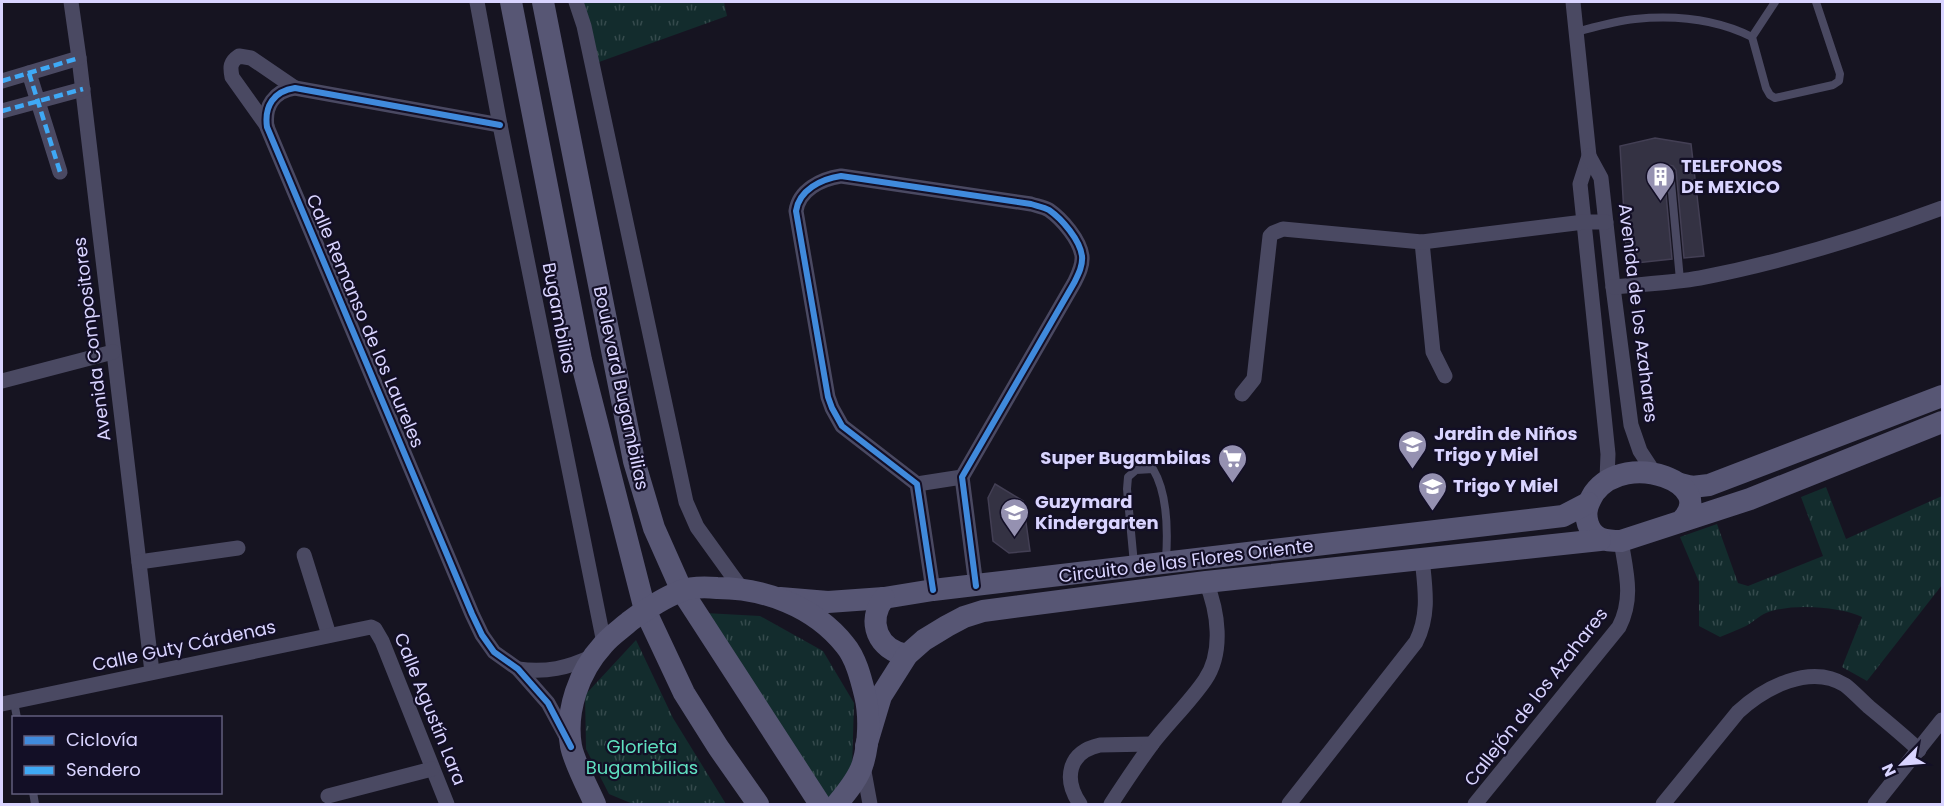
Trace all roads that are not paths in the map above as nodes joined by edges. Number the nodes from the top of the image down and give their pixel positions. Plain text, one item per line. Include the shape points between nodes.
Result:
1 (71, 2) edge
2 (477, 2) edge
3 (512, 2) edge
4 (543, 2) edge
5 (576, 2) edge
6 (1573, 2) edge
7 (1775, 2) edge
8 (1816, 2) edge
9 (1576, 32) junction
10 (1752, 37) junction
11 (79, 58) junction
12 (29, 73) junction
13 (2, 81) edge
14 (295, 88) junction
15 (83, 89) junction
16 (36, 102) junction
17 (2, 111) edge
18 (500, 125) junction
19 (267, 127) junction
20 (1589, 156) junction
21 (1670, 171) dead end
22 (60, 172) dead end
23 (1942, 208) edge
24 (1584, 222) junction
25 (1606, 222) junction
26 (1422, 242) junction
27 (1680, 280) junction
28 (1613, 287) junction
29 (113, 352) junction
30 (1445, 375) dead end
31 (2, 381) edge
32 (1242, 394) dead end
33 (1942, 396) edge
34 (1942, 422) edge
35 (1655, 474) junction
36 (962, 477) junction
37 (1607, 479) junction
38 (1680, 483) junction
39 (917, 484) junction
40 (1588, 503) junction
41 (1681, 521) junction
42 (1611, 541) junction
43 (238, 548) dead end
44 (304, 555) dead end
45 (1422, 558) junction
46 (139, 562) junction
47 (1166, 563) junction
48 (1134, 567) junction
49 (1206, 582) junction
50 (976, 586) junction
51 (741, 588) junction
52 (933, 590) junction
53 (682, 591) junction
54 (780, 598) junction
55 (884, 598) junction
56 (645, 610) junction
57 (375, 629) joint
58 (329, 635) junction
59 (599, 649) junction
60 (907, 655) junction
61 (518, 669) junction
62 (152, 672) junction
63 (8, 703) edge
64 (16, 716) edge
65 (1942, 720) edge
66 (1152, 744) junction
67 (571, 747) junction
68 (1919, 750) junction
69 (865, 755) junction
70 (432, 769) junction
71 (591, 795) edge
72 (328, 796) dead end
73 (447, 804) edge
74 (608, 804) edge
75 (759, 804) edge
76 (820, 804) edge
77 (837, 804) edge
78 (870, 804) edge
79 (1080, 804) edge
80 (1111, 804) edge
81 (1289, 804) edge
82 (1476, 804) edge
83 (1663, 804) edge
84 (1875, 804) edge

1 - 11 street, Avenida Compositores
2 - 18 street, Bugambilias
3 - 56 street, Boulevard Bugambilias via 581,360
4 - 53 street, Boulevard Bugambilias via 633,461 654,528
5 - 51 street via 686,502 697,527
6 - 9 street, Avenida de los Azahares
7 - 10 lane
8 - 10 lane via 1840,74 1833,85 1775,98 1766,88
9 - 10 lane via 1634,19 1689,18 1733,27
9 - 20 street, Avenida de los Azahares
11 - 12 street
11 - 15 street, Avenida Compositores
12 - 13 street
12 - 16 street
14 - 18 street
14 - 19 street via 281,92 270,102
14 - 19 street, Calle Remanso de los Laureles via 251,58 239,56 233,60 232,77
15 - 16 street
15 - 29 street, Avenida Compositores
16 - 17 street
16 - 22 street
18 - 59 street, Bugambilias
19 - 61 street, Calle Remanso de los Laureles via 472,614 494,652
20 - 24 street, Avenida de los Azahares via 1580,184
20 - 25 street, Avenida de los Azahares via 1601,178
21 - 27 lane
23 - 27 street via 1794,256
24 - 25 street
24 - 26 street
24 - 37 street, Avenida de los Azahares via 1608,454
25 - 28 street, Avenida de los Azahares
26 - 30 street via 1433,352
26 - 32 street via 1283,230 1273,233 1254,379
27 - 28 street
28 - 35 street, Avenida de los Azahares via 1631,425 1640,451
29 - 31 street
29 - 46 street, Avenida Compositores
33 - 38 street via 1709,485 1692,487
34 - 41 street via 1750,499
35 - 37 street via 1626,472
35 - 38 street
36 - 39 street
36 - 39 street via 1081,269 1082,255 1068,230 1048,210 1031,204 841,176 829,178 802,195 796,211 828,397 842,426
36 - 50 street
37 - 40 street
38 - 41 street via 1690,500
39 - 52 street
40 - 42 street via 1587,522 1594,535
40 - 47 street, Circuito de las Flores Oriente via 1563,516
41 - 42 street
42 - 45 street, Circuito de las Flores Oriente
42 - 82 street, Callejón de los Azahares via 1629,586 1619,627
43 - 46 street
44 - 58 street
45 - 49 street, Circuito de las Flores Oriente
45 - 81 street via 1426,612 1416,642
46 - 62 street, Avenida Compositores
47 - 48 street, Circuito de las Flores Oriente
47 - 48 lane via 1167,524 1159,479 1153,469 1136,470 1128,477 1127,489
48 - 50 street, Circuito de las Flores Oriente
49 - 60 street, Circuito de las Flores Oriente via 983,611 947,626
49 - 66 street via 1217,620 1212,664 1207,678
50 - 52 street, Circuito de las Flores Oriente
51 - 53 street
51 - 54 street
52 - 55 street, Circuito de las Flores Oriente
53 - 56 street
53 - 76 street, Boulevard Bugambilias
54 - 55 street, Circuito de las Flores Oriente via 828,602
54 - 69 street via 816,618 846,646 860,675 867,705
55 - 60 street via 876,611 878,634 886,646
56 - 59 street
56 - 75 street, Boulevard Bugambilias via 684,693
57 - 58 street, Calle Guty Cárdenas via 366,627
57 - 70 street, Calle Agustín Lara
58 - 62 street, Calle Guty Cárdenas
59 - 61 street via 556,670
59 - 67 street via 580,681 573,704
60 - 69 street, Circuito de las Flores Oriente via 881,696
61 - 67 street, Calle Remanso de los Laureles via 548,703
62 - 63 street, Calle Guty Cárdenas
63 - 64 lane
65 - 68 street
66 - 79 street via 1100,745 1078,756 1070,770 1070,780
66 - 80 street
67 - 71 street
68 - 83 street via 1844,685 1826,678 1800,679 1773,687 1738,712
68 - 84 street
69 - 77 street, Circuito de las Flores Oriente
69 - 78 street
70 - 72 street
70 - 73 street, Calle Agustín Lara
71 - 74 street

